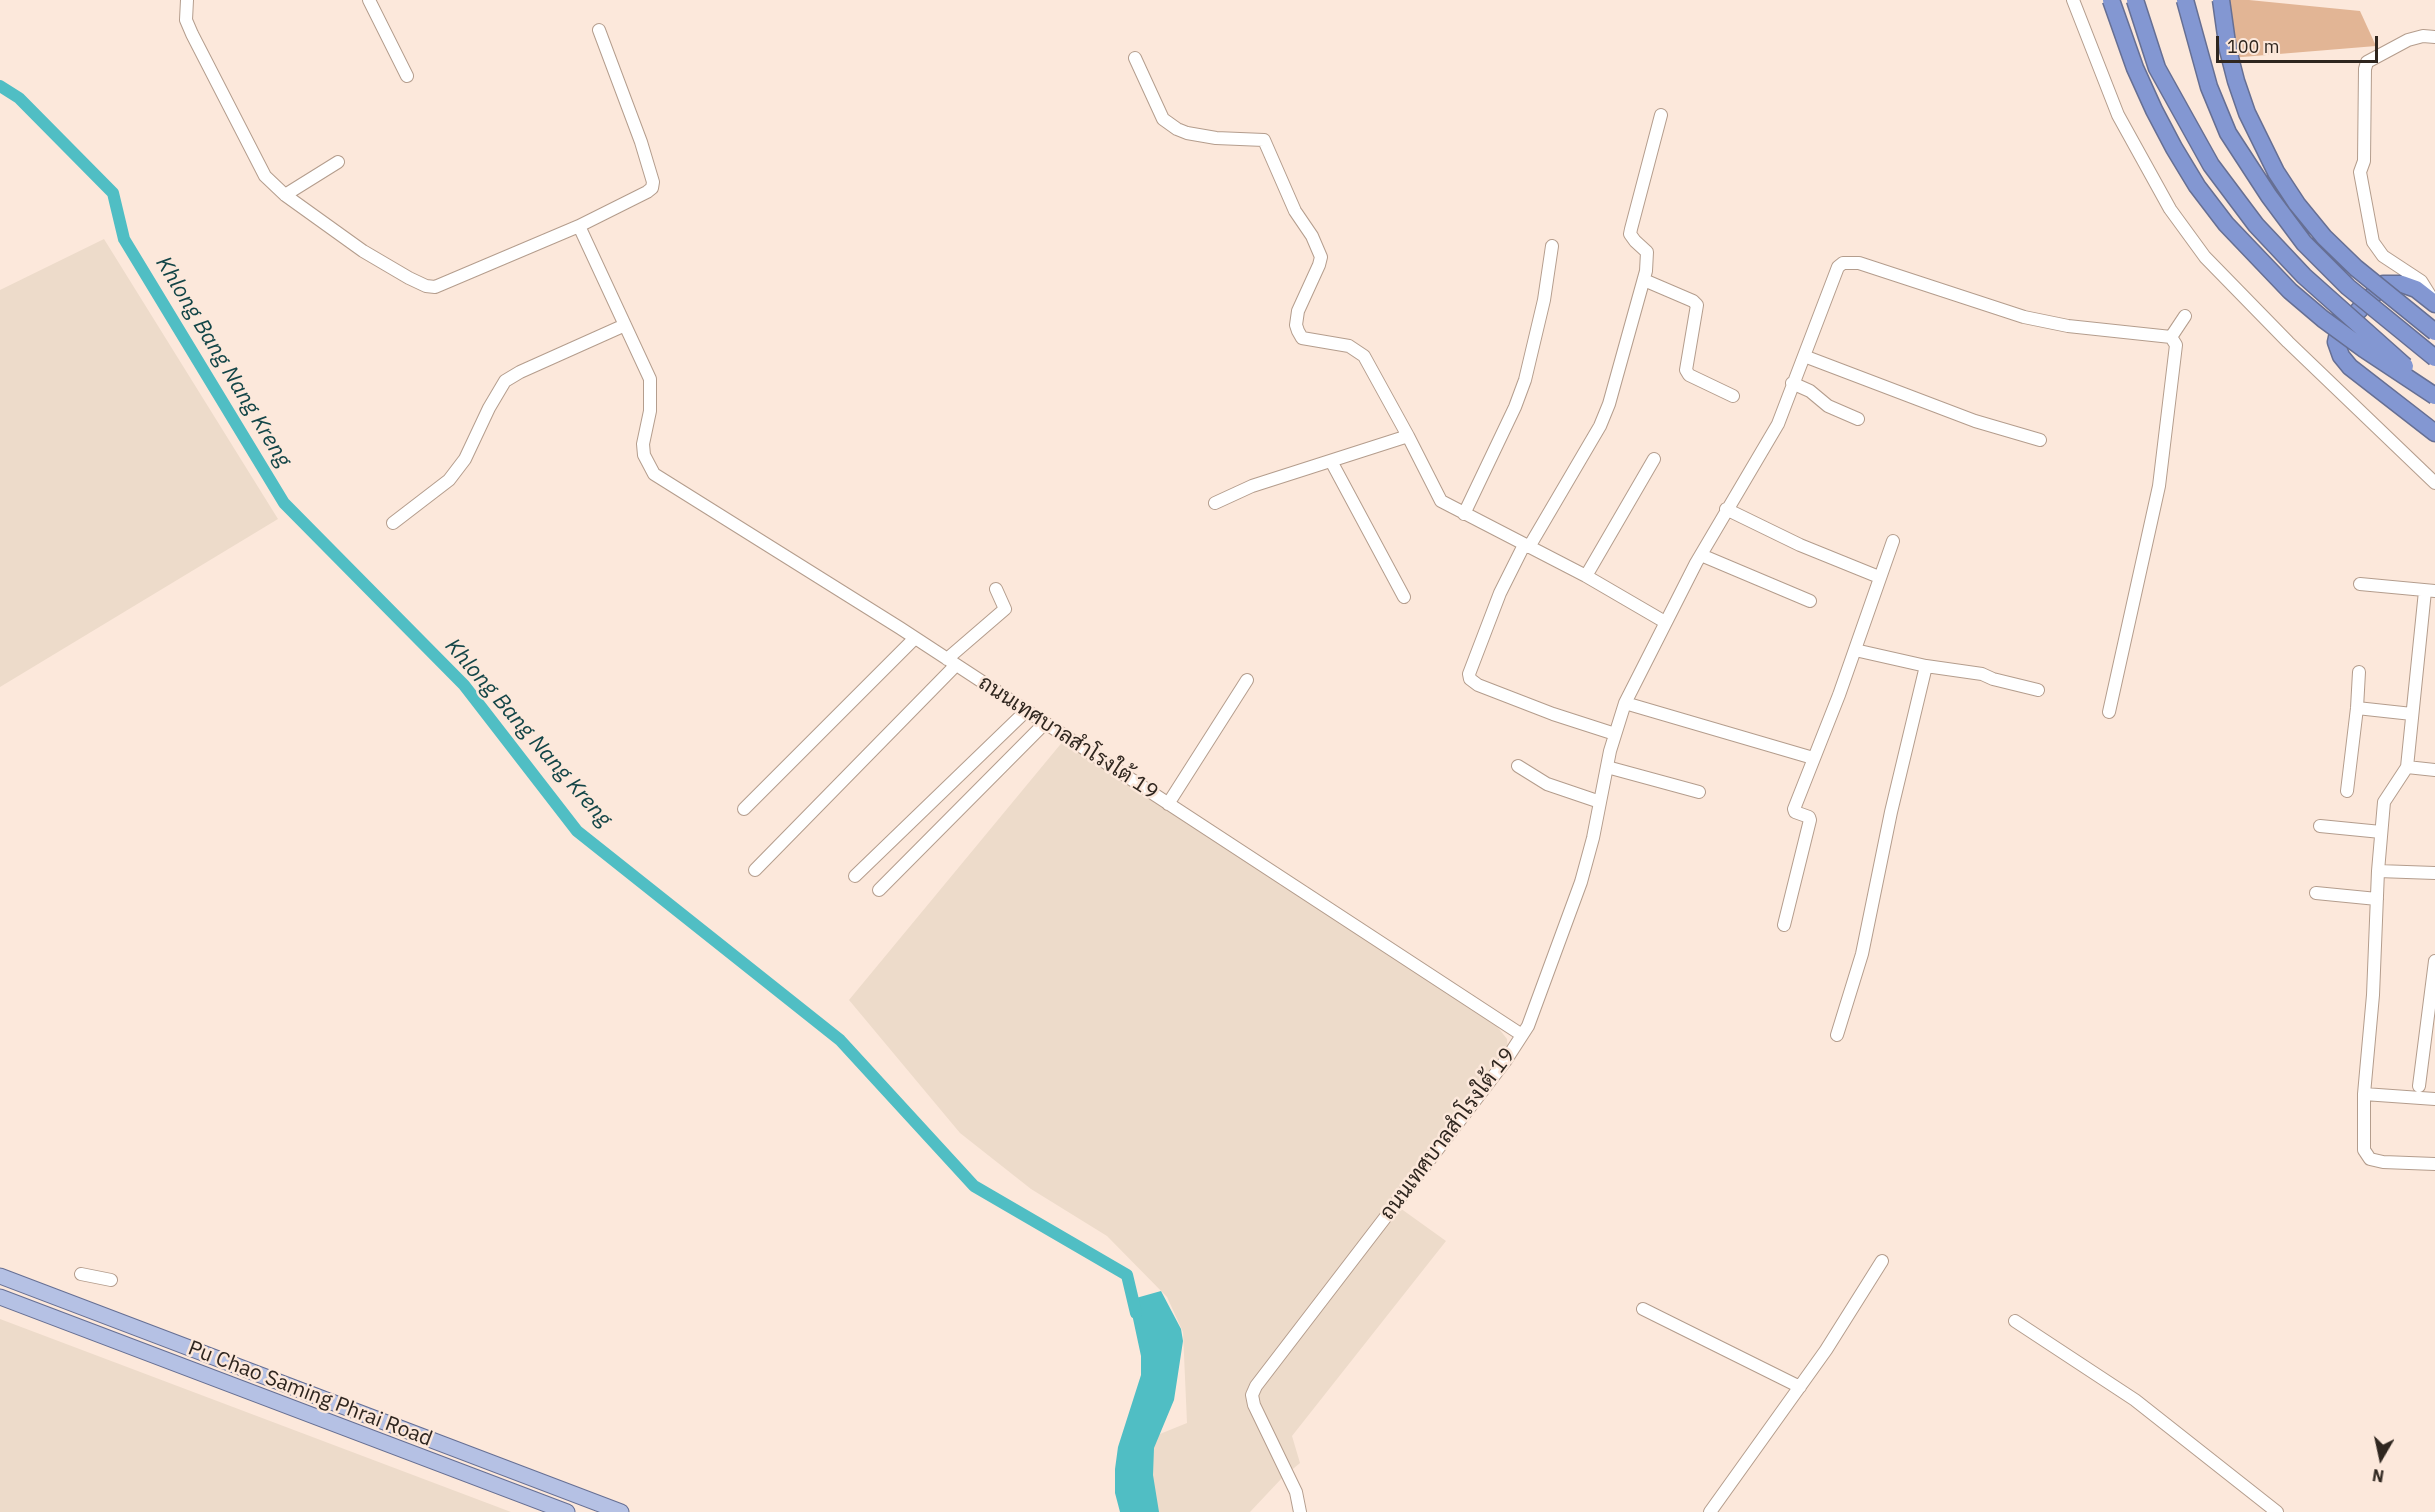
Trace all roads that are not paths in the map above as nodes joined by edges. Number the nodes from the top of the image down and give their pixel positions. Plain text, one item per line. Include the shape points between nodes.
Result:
1 (187, 0) edge
2 (369, 0) edge
3 (2073, 0) edge
4 (2111, 0) edge
5 (2135, 0) edge
6 (2186, 0) edge
7 (2221, 0) edge
8 (599, 30) dead end
9 (2435, 37) edge
10 (1135, 58) dead end
11 (407, 76) dead end
12 (1661, 115) dead end
13 (338, 162) dead end
14 (285, 195) junction
15 (579, 226) junction
16 (1552, 246) dead end
17 (1644, 280) junction
18 (2435, 303) edge
19 (2185, 316) dead end
20 (625, 325) junction
21 (2435, 332) edge
22 (2171, 337) junction
23 (1804, 356) junction
24 (2435, 358) edge
25 (1792, 384) junction
26 (2435, 394) edge
27 (1733, 396) dead end
28 (1858, 419) dead end
29 (2435, 433) edge
30 (1408, 436) junction
31 (2040, 440) dead end
32 (1654, 459) dead end
33 (1331, 461) junction
34 (2435, 483) edge
35 (1215, 503) dead end
36 (1726, 509) junction
37 (1464, 514) junction
38 (393, 523) dead end
39 (1893, 541) dead end
40 (1526, 546) junction
41 (1701, 555) junction
42 (1586, 576) junction
43 (1879, 577) junction
44 (2360, 584) dead end
45 (996, 589) dead end
46 (2430, 591) edge
47 (1404, 597) dead end
48 (1810, 601) dead end
49 (1665, 621) junction
50 (915, 638) junction
51 (1855, 650) junction
52 (952, 662) junction
53 (1926, 666) junction
54 (2359, 672) dead end
55 (1247, 680) dead end
56 (2038, 690) dead end
57 (1625, 703) junction
58 (2357, 708) junction
59 (1026, 711) junction
60 (2109, 712) dead end
61 (2412, 714) junction
62 (1045, 723) junction
63 (1615, 734) junction
64 (1813, 758) junction
65 (1518, 766) dead end
66 (1607, 767) junction
67 (2407, 767) junction
68 (2435, 770) edge
69 (2347, 791) dead end
70 (1699, 792) dead end
71 (1600, 802) junction
72 (1168, 804) junction
73 (744, 809) dead end
74 (2320, 826) dead end
75 (2381, 832) junction
76 (754, 870) dead end
77 (2378, 871) junction
78 (2435, 873) edge
79 (855, 876) dead end
80 (879, 890) dead end
81 (2316, 893) dead end
82 (2377, 899) junction
83 (1784, 925) dead end
84 (2435, 961) edge
85 (2435, 967) edge
86 (1528, 1026) junction
87 (1837, 1035) dead end
88 (2429, 1055) edge
89 (2419, 1086) dead end
90 (2364, 1094) junction
91 (2435, 1098) edge
92 (2435, 1164) edge
93 (1882, 1261) dead end
94 (81, 1274) dead end
95 (0, 1276) edge
96 (111, 1280) dead end
97 (0, 1297) edge
98 (1643, 1309) dead end
99 (110, 1317) junction
100 (2015, 1321) dead end
101 (102, 1335) junction
102 (1800, 1387) junction
103 (567, 1512) edge
104 (621, 1512) edge
105 (1300, 1512) edge
106 (1710, 1512) edge
107 (2277, 1512) edge

1 - 14 street via 186,20 265,176
2 - 11 street
3 - 34 street via 2118,115 2170,209 2205,257
4 - 26 highway, bridge via 2154,110 2198,186 2226,224 2290,291 2323,319
5 - 26 highway, bridge via 2157,68 2211,165 2256,225 2304,276
6 - 24 highway, bridge via 2210,87 2228,133 2269,196 2304,243 2348,286
7 - 21 highway, bridge via 2236,81 2247,114 2276,172 2324,237
8 - 15 street via 653,182 647,192
9 - 18 street via 2408,40 2367,62 2365,153 2360,172 2373,242 2383,256 2421,281
10 - 30 street via 1163,119 1177,129 1216,138 1264,140 1295,212 1321,257 1298,311 1298,331 1302,338 1349,346 1364,356
12 - 17 street via 1630,234 1647,252
13 - 14 street
14 - 15 street via 363,251 408,278 435,287
15 - 20 street, ถนนเทศบาลสำโรงใต้ 19
16 - 37 street via 1525,380
17 - 27 street via 1698,306 1686,370
17 - 40 street via 1605,416
18 - 29 highway via 2402,284 2383,284 2338,333 2336,342 2350,367
19 - 22 street
20 - 38 street via 505,381 465,459 449,480
20 - 50 street, ถนนเทศบาลสำโรงใต้ 19 via 650,379 650,411 643,444 654,474
22 - 23 street via 2068,326 2025,317 1859,263 1843,263 1838,267
22 - 60 street via 2177,353 2159,486
23 - 25 street
23 - 31 street via 1975,421
25 - 28 street
25 - 36 street via 1778,424
30 - 33 street
30 - 37 street via 1441,501
32 - 42 street
33 - 35 street via 1252,486
33 - 47 street
36 - 41 street
36 - 43 street
37 - 40 street
39 - 43 street
40 - 42 street
40 - 63 street via 1500,593 1470,679 1553,714
41 - 48 street
41 - 49 street
42 - 49 street
43 - 51 street
44 - 46 street
45 - 52 street via 1005,609
46 - 61 street
49 - 57 street
50 - 52 street, ถนนเทศบาลสำโรงใต้ 19
50 - 73 street
51 - 53 street
51 - 64 street
52 - 59 street, ถนนเทศบาลสำโรงใต้ 19
52 - 76 street
53 - 56 street via 1982,674
53 - 87 street via 1862,954
54 - 58 street
55 - 72 street
57 - 63 street
57 - 64 street
58 - 61 street
58 - 69 street
59 - 62 street, ถนนเทศบาลสำโรงใต้ 19
59 - 79 street
61 - 67 street
62 - 72 street, ถนนเทศบาลสำโรงใต้ 19
62 - 80 street
63 - 66 street
64 - 83 street via 1794,809 1809,817 1810,825
65 - 71 street via 1547,784
66 - 70 street
66 - 71 street
67 - 68 street
67 - 75 street via 2384,802
71 - 86 street via 1581,882
72 - 86 street, ถนนเทศบาลสำโรงใต้ 19
74 - 75 street
75 - 77 street
77 - 78 street
77 - 82 street
81 - 82 street
82 - 90 street
84 - 85 street
85 - 88 street
86 - 105 street, ถนนเทศบาลสำโรงใต้ 19 via 1256,1386 1252,1395 1254,1405 1296,1491
88 - 89 street
90 - 91 street
90 - 92 street via 2364,1150 2370,1159
93 - 102 street
94 - 96 street
95 - 99 main road, Pu Chao Saming Phrai Road
97 - 101 main road, Pu Chao Saming Phrai Road
98 - 102 street
99 - 101 main road
99 - 104 main road, Pu Chao Saming Phrai Road
100 - 107 street via 2135,1400
101 - 103 main road, Pu Chao Saming Phrai Road
102 - 106 street

